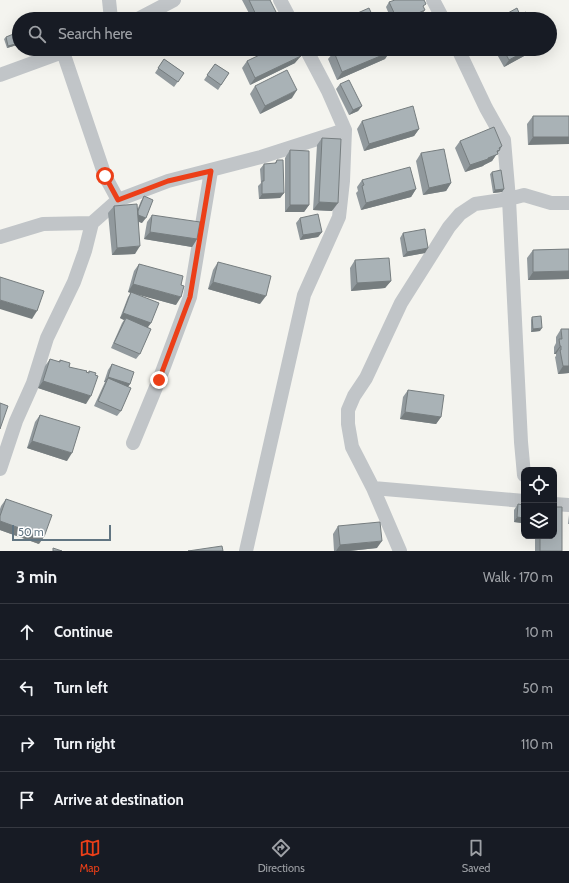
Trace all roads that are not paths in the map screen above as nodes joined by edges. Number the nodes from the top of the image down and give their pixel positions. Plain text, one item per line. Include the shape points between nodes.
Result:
1 (109, 0) edge
2 (174, 0) edge
3 (280, 0) edge
4 (432, 0) edge
5 (110, 12) edge
6 (151, 12) edge
7 (286, 12) edge
8 (439, 12) edge
9 (53, 56) edge
10 (69, 56) edge
11 (310, 56) edge
12 (461, 56) edge
13 (0, 75) edge
14 (345, 130) junction
15 (211, 171) junction
16 (509, 199) junction
17 (118, 200) junction
18 (569, 203) edge
19 (92, 223) junction
20 (0, 237) edge
21 (133, 444) dead end
22 (523, 467) edge
23 (0, 469) edge
24 (373, 488) junction
25 (521, 501) edge
26 (557, 504) edge
27 (569, 506) edge
28 (246, 551) edge
29 (400, 551) edge

1 - 5 street
2 - 6 street
3 - 7 street
4 - 8 street
9 - 13 street
10 - 17 street via 105,176
11 - 14 street
12 - 16 street via 504,140
14 - 15 street
14 - 28 street via 339,217 304,295
15 - 17 street via 168,181
15 - 21 street via 190,297
16 - 18 street via 524,194 551,203
16 - 22 street
16 - 24 street via 475,204 460,214 449,227 401,303 366,378 354,396 348,410 352,447
17 - 19 street
19 - 20 street via 43,224
19 - 23 street via 74,282 47,338 33,383 16,421
24 - 25 street
24 - 29 street
26 - 27 street

